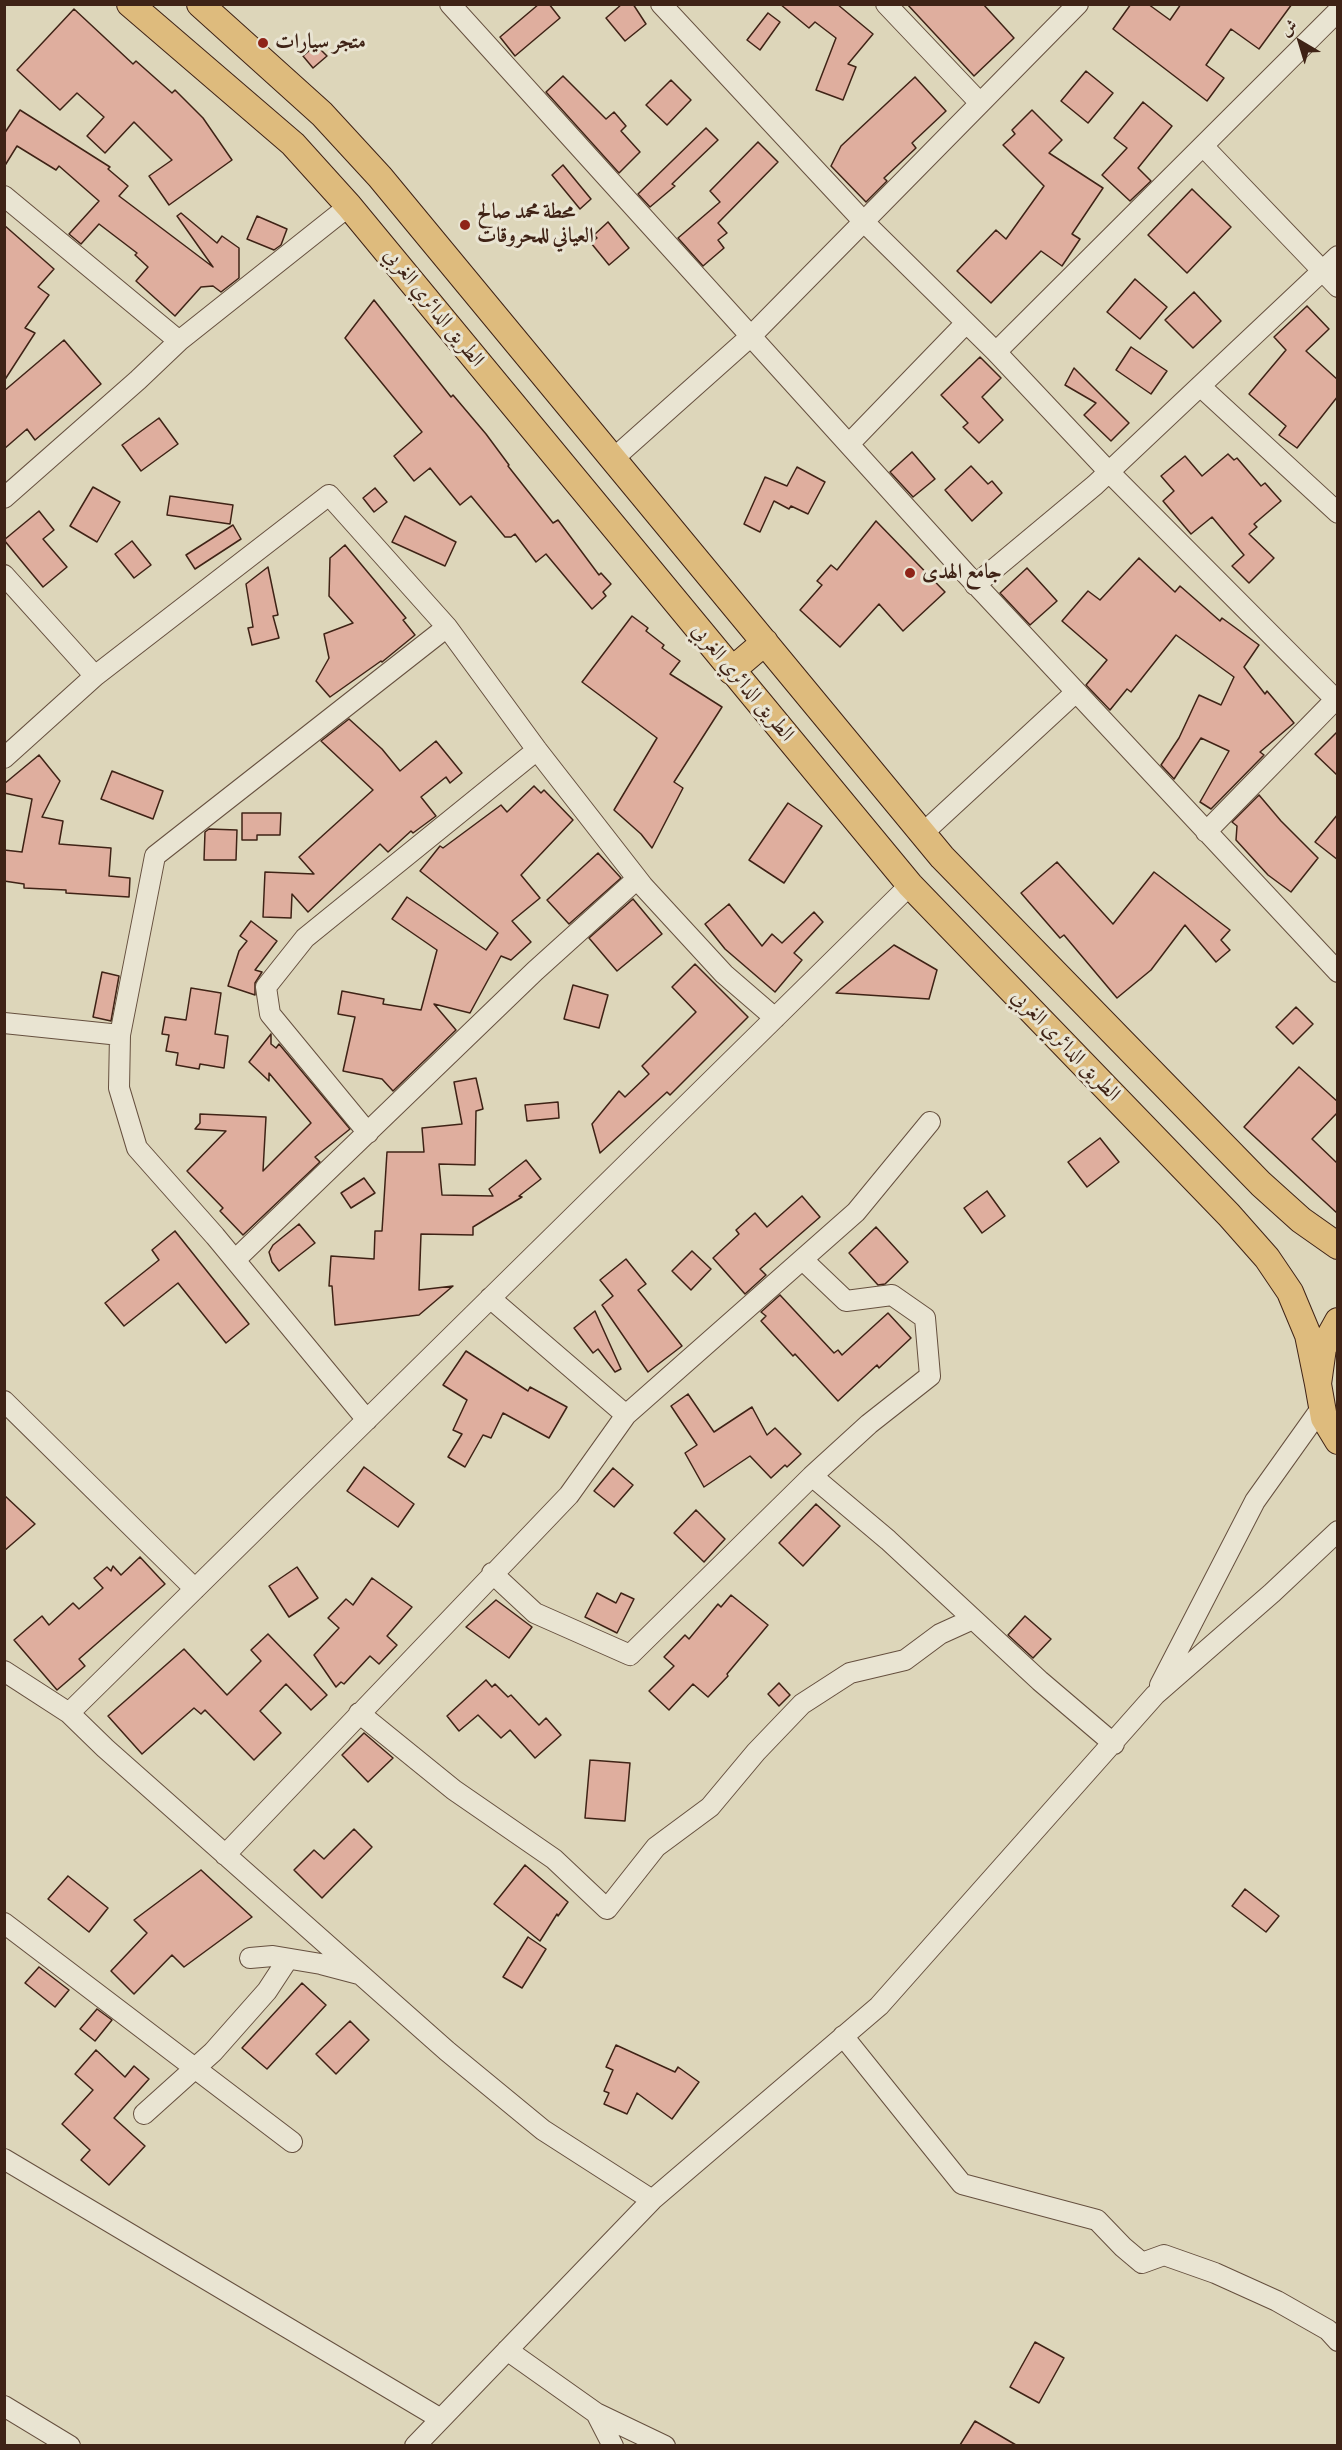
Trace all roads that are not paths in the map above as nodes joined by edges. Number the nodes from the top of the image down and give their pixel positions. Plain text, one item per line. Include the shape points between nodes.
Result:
1 (130, 4) edge
2 (450, 4) edge
3 (662, 4) edge
4 (886, 4) edge
5 (1078, 4) edge
6 (212, 8) edge
7 (1338, 11) edge
8 (980, 104) junction
9 (1203, 146) junction
10 (4, 196) edge
11 (349, 206) junction
12 (864, 222) junction
13 (1338, 256) edge
14 (1321, 272) junction
15 (1338, 287) edge
16 (966, 323) junction
17 (751, 336) junction
18 (179, 341) junction
19 (996, 352) junction
20 (1200, 386) junction
21 (849, 444) junction
22 (613, 459) junction
23 (1109, 472) junction
24 (4, 498) edge
25 (1338, 513) edge
26 (4, 575) edge
27 (975, 585) junction
28 (447, 627) junction
29 (765, 642) junction
30 (731, 670) junction
31 (95, 676) junction
32 (1076, 692) junction
33 (1336, 701) edge
34 (537, 750) junction
35 (4, 758) edge
36 (1206, 832) junction
37 (922, 834) junction
38 (637, 879) junction
39 (910, 885) junction
40 (1338, 972) edge
41 (775, 1018) junction
42 (4, 1023) edge
43 (120, 1035) junction
44 (930, 1122) dead end
45 (368, 1133) junction
46 (1338, 1246) edge
47 (235, 1260) junction
48 (803, 1260) junction
49 (490, 1298) junction
50 (1338, 1321) edge
51 (1320, 1396) junction
52 (4, 1401) edge
53 (626, 1415) junction
54 (367, 1420) junction
55 (1338, 1441) edge
56 (812, 1476) junction
57 (1338, 1531) edge
58 (492, 1574) junction
59 (195, 1589) junction
60 (973, 1619) junction
61 (4, 1671) edge
62 (1155, 1695) junction
63 (69, 1713) junction
64 (358, 1713) junction
65 (1114, 1744) junction
66 (225, 1855) junction
67 (4, 1923) edge
68 (250, 1958) dead end
69 (288, 1959) junction
70 (364, 1976) junction
71 (843, 2036) junction
72 (197, 2068) junction
73 (144, 2114) dead end
74 (292, 2142) dead end
75 (4, 2159) edge
76 (652, 2200) junction
77 (1338, 2342) edge
78 (507, 2350) junction
79 (4, 2406) edge
80 (596, 2413) junction
81 (441, 2419) junction
82 (70, 2445) edge
83 (415, 2445) edge
84 (613, 2445) edge
85 (665, 2445) edge

1 - 11 main road, الطريق الدائري الغربي via 293,144
2 - 17 street
3 - 12 street
4 - 8 street
5 - 8 street
6 - 22 main road, الطريق الدائري الغربي via 322,114 380,177
7 - 9 street
8 - 12 street
9 - 14 street
9 - 19 street
10 - 18 street
11 - 18 street
11 - 30 main road, الطريق الدائري الغربي
12 - 16 street
12 - 17 street
13 - 14 street
14 - 15 street
14 - 20 street
16 - 19 street
16 - 21 street
17 - 21 street
17 - 22 street
18 - 24 street
19 - 23 street
20 - 23 street
20 - 25 street
21 - 27 street
22 - 29 main road, الطريق الدائري الغربي
23 - 27 street
23 - 33 street
26 - 31 street
27 - 32 street
28 - 31 street via 328,495
28 - 34 street
28 - 43 street via 155,856
29 - 30 main road
29 - 37 main road, الطريق الدائري الغربي
30 - 39 main road, الطريق الدائري الغربي
31 - 35 street
32 - 36 street
32 - 37 street
33 - 36 street
34 - 38 street
34 - 45 street via 305,938 266,987 270,1014
36 - 40 street
37 - 46 main road, الطريق الدائري الغربي via 1261,1184
38 - 41 street via 724,974
38 - 45 street via 535,971
39 - 41 street
39 - 51 main road, الطريق الدائري الغربي via 1267,1258 1290,1292 1308,1335
41 - 49 street
42 - 43 street
43 - 47 street via 119,1088 137,1148
44 - 48 street via 856,1212
45 - 47 street
47 - 54 street
48 - 53 street
48 - 56 street via 846,1301 892,1295 925,1318 930,1376
49 - 53 street
49 - 54 street
50 - 51 main road via 1323,1348
51 - 55 main road, الطريق الدائري الغربي via 1324,1418
51 - 62 street via 1255,1501
52 - 59 street
53 - 58 street via 569,1495
54 - 59 street
56 - 58 street via 630,1655 535,1613
56 - 60 street
57 - 62 street
58 - 64 street
59 - 63 street
60 - 64 street via 940,1634 905,1660 850,1673 802,1704 710,1807 656,1847 607,1909 554,1859 454,1790
60 - 65 street
61 - 63 street
62 - 65 street
63 - 66 street
64 - 66 street
65 - 71 street via 879,2006
66 - 70 street
67 - 72 street
68 - 69 street
69 - 70 street
69 - 72 street via 267,1991
70 - 76 street via 543,2130
71 - 76 street
71 - 77 street via 962,2184 1097,2220 1142,2263 1164,2254 1215,2273 1277,2301 1328,2330
72 - 73 street
72 - 74 street
75 - 81 street
76 - 78 street
78 - 80 street
78 - 81 street
79 - 82 street
80 - 84 street
80 - 85 street
81 - 83 street

